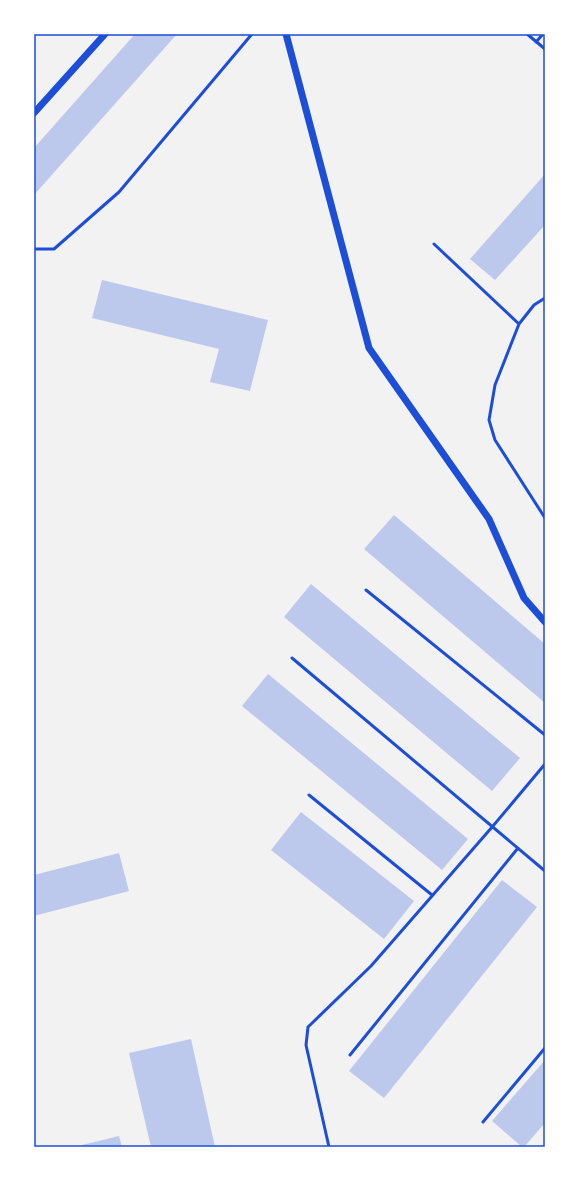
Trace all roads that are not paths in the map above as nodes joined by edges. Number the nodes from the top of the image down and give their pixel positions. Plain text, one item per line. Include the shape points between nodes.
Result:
1 (105, 34) edge
2 (252, 34) edge
3 (286, 34) edge
4 (527, 34) edge
5 (543, 34) edge
6 (536, 42) junction
7 (545, 49) edge
8 (34, 113) edge
9 (434, 244) dead end
10 (34, 249) edge
11 (545, 298) edge
12 (519, 324) junction
13 (545, 518) edge
14 (366, 590) dead end
15 (545, 622) edge
16 (292, 658) dead end
17 (545, 736) edge
18 (545, 764) edge
19 (309, 795) dead end
20 (493, 826) junction
21 (518, 848) junction
22 (545, 871) edge
23 (432, 895) junction
24 (545, 1048) edge
25 (350, 1055) dead end
26 (483, 1122) dead end
27 (330, 1147) edge

1 - 8 street
2 - 10 lane via 118,192 54,249
3 - 15 street via 369,348 489,519 524,598
4 - 6 lane
5 - 6 lane
6 - 7 lane
9 - 12 lane
11 - 12 lane via 534,305
12 - 13 lane via 495,385 489,420 495,440
14 - 17 lane
16 - 20 lane
18 - 20 lane
19 - 23 lane
20 - 21 lane
20 - 23 lane
21 - 22 lane
21 - 25 lane
23 - 27 lane via 371,966 308,1027 306,1045
24 - 26 lane

